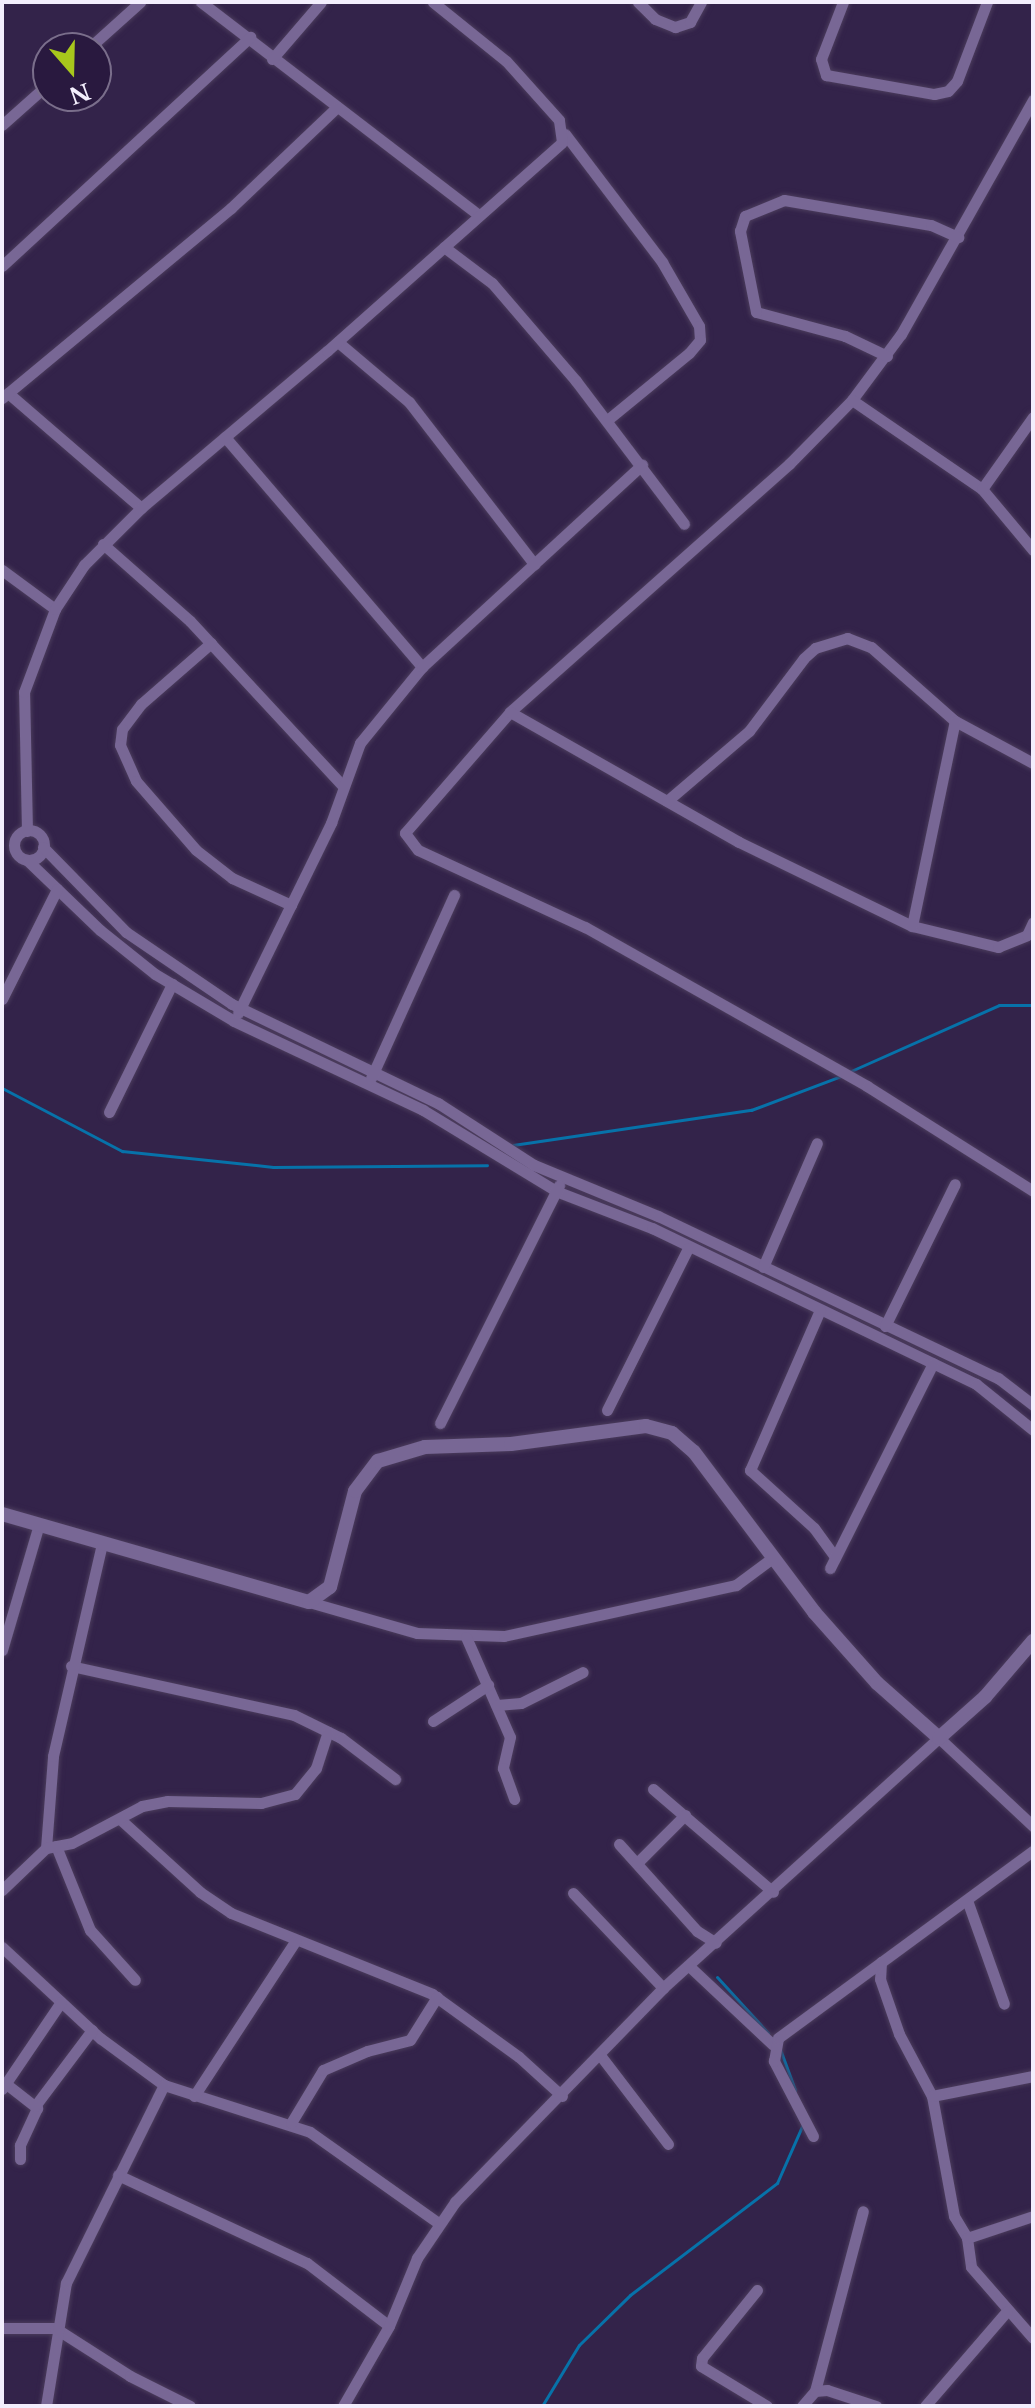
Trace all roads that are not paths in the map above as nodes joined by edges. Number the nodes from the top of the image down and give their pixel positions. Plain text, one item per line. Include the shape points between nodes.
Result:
1 (140, 2) edge
2 (201, 2) edge
3 (321, 2) edge
4 (433, 2) edge
5 (638, 2) edge
6 (701, 2) edge
7 (843, 2) edge
8 (987, 2) edge
9 (107, 32) edge
10 (250, 37) junction
11 (272, 59) junction
12 (32, 98) edge
13 (1033, 100) edge
14 (337, 107) junction
15 (2, 125) edge
16 (565, 134) junction
17 (477, 214) junction
18 (958, 237) junction
19 (444, 247) junction
20 (2, 266) edge
21 (338, 342) junction
22 (887, 356) junction
23 (5, 395) edge
24 (852, 400) junction
25 (1033, 417) edge
26 (607, 420) junction
27 (225, 437) junction
28 (642, 465) junction
29 (982, 489) junction
30 (141, 508) junction
31 (684, 524) dead end
32 (103, 544) junction
33 (1033, 550) edge
34 (534, 564) junction
35 (2, 570) edge
36 (55, 609) junction
37 (211, 643) junction
38 (422, 667) junction
39 (510, 712) junction
40 (955, 721) junction
41 (1033, 763) edge
42 (343, 786) junction
43 (667, 801) junction
44 (27, 831) junction
45 (43, 847) junction
46 (27, 860) junction
47 (57, 889) junction
48 (454, 895) dead end
49 (291, 905) junction
50 (1033, 922) edge
51 (912, 926) junction
52 (172, 984) junction
53 (2, 999) edge
54 (241, 1008) junction
55 (234, 1021) junction
56 (374, 1071) junction
57 (367, 1086) junction
58 (109, 1112) dead end
59 (817, 1143) dead end
60 (563, 1177) junction
61 (955, 1184) dead end
62 (556, 1191) junction
63 (1033, 1191) edge
64 (688, 1248) junction
65 (763, 1267) junction
66 (820, 1310) junction
67 (885, 1326) junction
68 (933, 1363) junction
69 (1033, 1405) edge
70 (607, 1410) dead end
71 (440, 1423) dead end
72 (1033, 1430) edge
73 (2, 1514) edge
74 (39, 1524) junction
75 (102, 1544) junction
76 (771, 1559) junction
77 (309, 1602) junction
78 (466, 1637) junction
79 (1033, 1641) edge
80 (2, 1650) edge
81 (71, 1666) junction
82 (583, 1672) dead end
83 (488, 1685) junction
84 (497, 1705) junction
85 (433, 1721) dead end
86 (328, 1732) junction
87 (939, 1738) junction
88 (395, 1779) dead end
89 (653, 1789) dead end
90 (514, 1799) dead end
91 (685, 1815) junction
92 (121, 1820) junction
93 (1033, 1826) edge
94 (619, 1844) dead end
95 (51, 1847) junction
96 (1033, 1851) edge
97 (637, 1863) junction
98 (2, 1890) edge
99 (773, 1892) junction
100 (573, 1893) dead end
101 (967, 1900) junction
102 (296, 1940) junction
103 (716, 1943) junction
104 (2, 1947) edge
105 (881, 1962) junction
106 (689, 1966) junction
107 (135, 1980) dead end
108 (663, 1988) junction
109 (437, 1997) junction
110 (61, 2002) junction
111 (1004, 2004) dead end
112 (92, 2030) junction
113 (773, 2045) junction
114 (600, 2055) junction
115 (1033, 2076) edge
116 (164, 2085) junction
117 (3, 2086) edge
118 (194, 2096) junction
119 (562, 2096) junction
120 (932, 2096) junction
121 (35, 2106) junction
122 (291, 2123) junction
123 (813, 2136) dead end
124 (668, 2144) dead end
125 (20, 2159) dead end
126 (118, 2175) junction
127 (863, 2211) dead end
128 (1033, 2216) edge
129 (437, 2222) junction
130 (967, 2238) junction
131 (757, 2290) dead end
132 (1007, 2311) junction
133 (389, 2326) junction
134 (2, 2328) edge
135 (55, 2328) junction
136 (1033, 2338) edge
137 (815, 2391) junction
138 (46, 2406) edge
139 (190, 2406) edge
140 (343, 2406) edge
141 (767, 2406) edge
142 (802, 2406) edge
143 (876, 2406) edge
144 (925, 2406) edge

1 - 9 street
2 - 10 street
3 - 11 street
4 - 16 street via 506,61 559,120
5 - 6 street via 655,19 675,27 690,22
7 - 8 street via 821,59 826,75 934,94 948,91 957,81
10 - 11 street
10 - 20 street
11 - 14 street
12 - 15 street
13 - 18 street
14 - 17 street
14 - 23 street via 231,208
16 - 17 street
16 - 26 street via 669,273 699,326 700,340 689,353
17 - 19 street
18 - 22 street
18 - 22 street via 931,225 784,200 745,216 740,231 756,312 845,336
19 - 21 street
19 - 26 street via 492,283
21 - 27 street
21 - 34 street via 409,402
22 - 24 street
23 - 30 street
24 - 29 street
24 - 39 street via 789,464
25 - 29 street
26 - 28 street
27 - 30 street
27 - 38 street
28 - 31 street
28 - 34 street
29 - 33 street
30 - 32 street
32 - 36 street
32 - 37 street
34 - 38 street
35 - 36 street
36 - 44 street via 24,692
37 - 42 street
37 - 49 street via 141,704 122,729 120,745 136,781 196,850 232,878
38 - 42 street via 360,743
39 - 43 street
39 - 63 street via 410,822 408,843 585,927 867,1086
40 - 41 street
40 - 43 street via 871,647 847,638 830,641 804,658 749,731
40 - 51 street
42 - 49 street
43 - 51 street via 842,895
44 - 45 street via 41,837
44 - 46 street via 14,842 14,850
45 - 46 street via 35,859
45 - 54 street via 126,932
46 - 47 street
47 - 52 street via 100,930
47 - 53 street
48 - 56 street
49 - 54 street
50 - 51 street via 1027,935 998,947
52 - 55 street
52 - 58 street
54 - 55 street
54 - 56 street
55 - 57 street
56 - 57 street
56 - 60 street
57 - 62 street via 423,1110
59 - 65 street
60 - 62 street
60 - 65 street
61 - 67 street
62 - 64 street via 618,1213
62 - 71 street
64 - 66 street
64 - 70 street
65 - 67 street
66 - 68 street
66 - 68 street via 750,1470 814,1528 832,1562
67 - 69 street via 998,1378
68 - 72 street via 976,1384
73 - 74 street
74 - 75 street
74 - 80 street
75 - 77 street
75 - 81 street
76 - 77 street via 685,1443 660,1428 629,1426 511,1444 425,1447 378,1461 355,1491 330,1587
76 - 78 street via 736,1585 517,1633
76 - 87 street via 877,1683
77 - 78 street via 386,1627
78 - 83 street
79 - 87 street via 985,1697
81 - 86 street via 294,1715
81 - 95 street via 50,1782
82 - 84 street via 521,1703
83 - 84 street
83 - 85 street
84 - 90 street via 510,1737 503,1768
86 - 88 street
86 - 92 street via 316,1768 295,1794 261,1803 154,1803
87 - 93 street
87 - 99 street
89 - 91 street
91 - 97 street
91 - 99 street
92 - 95 street
92 - 102 street via 200,1892 269,1932
94 - 97 street
95 - 98 street
95 - 107 street via 90,1930
96 - 101 street
97 - 103 street via 697,1931
99 - 103 street
100 - 108 street
101 - 105 street
101 - 111 street
102 - 109 street
102 - 118 street
103 - 106 street
104 - 110 street
105 - 113 street
105 - 120 street via 880,1979 899,2034
106 - 108 street
106 - 113 street
108 - 114 street
109 - 119 street
109 - 122 street via 410,2040 323,2070
110 - 112 street
110 - 117 street
112 - 116 street
112 - 121 street
113 - 123 street via 779,2075
114 - 119 street
114 - 124 street
115 - 120 street
116 - 118 street
116 - 126 street
117 - 121 street
118 - 122 street
119 - 129 street
120 - 130 street via 954,2216
121 - 125 street via 37,2114 20,2145
122 - 129 street
126 - 133 street via 307,2263
126 - 135 street via 66,2283
127 - 137 street
128 - 130 street
129 - 133 street
130 - 132 street via 971,2267
131 - 141 street via 701,2366
132 - 136 street
132 - 144 street
133 - 140 street
134 - 135 street
135 - 138 street via 55,2378
135 - 139 street via 130,2376
137 - 142 street
137 - 143 street

